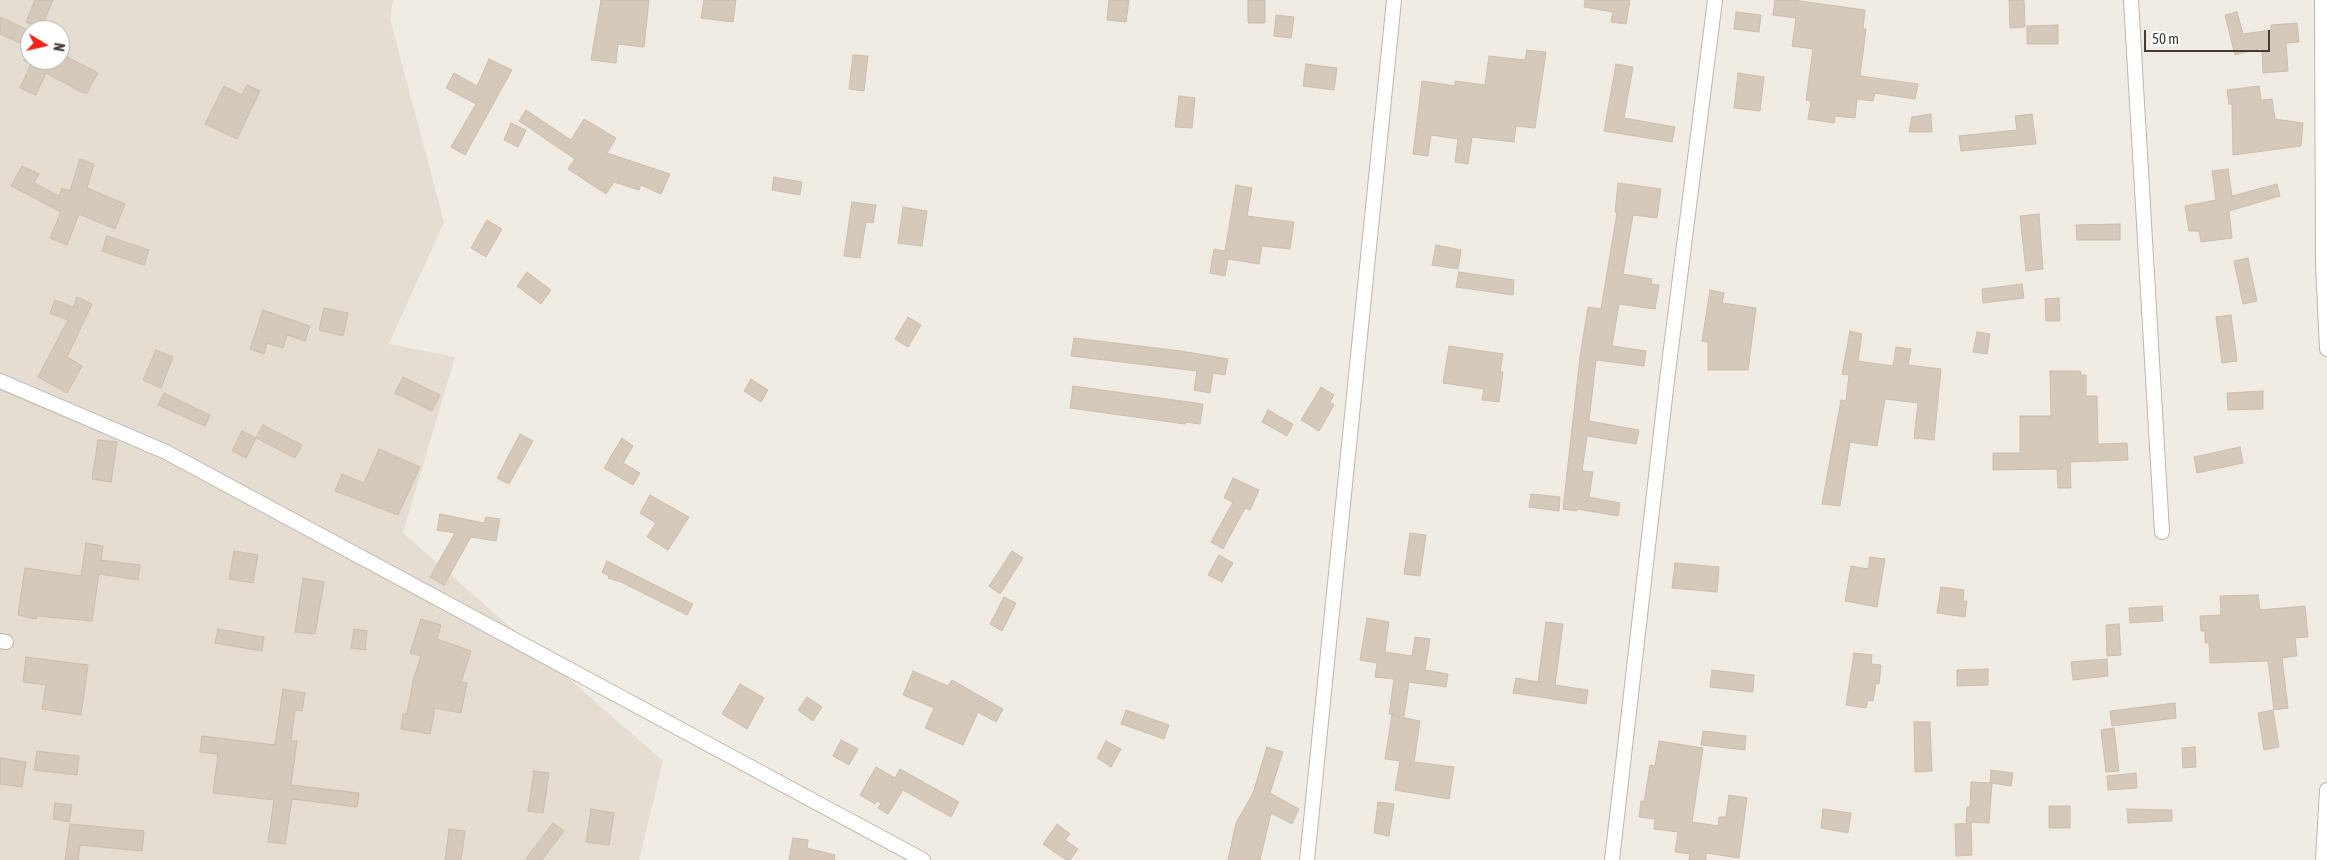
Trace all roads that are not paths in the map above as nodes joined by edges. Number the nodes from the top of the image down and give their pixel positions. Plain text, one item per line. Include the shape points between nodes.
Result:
1 (1394, 0) edge
2 (1715, 0) edge
3 (2131, 0) edge
4 (2322, 0) edge
5 (2327, 350) edge
6 (0, 381) edge
7 (2162, 532) dead end
8 (2327, 790) edge
9 (2327, 855) edge
10 (923, 860) edge
11 (1307, 860) edge
12 (1612, 860) edge
13 (2323, 860) edge

1 - 11 street
2 - 12 street via 1668,370
3 - 7 street
4 - 5 street via 2323,265
6 - 10 street via 166,452
8 - 13 street
9 - 13 street

